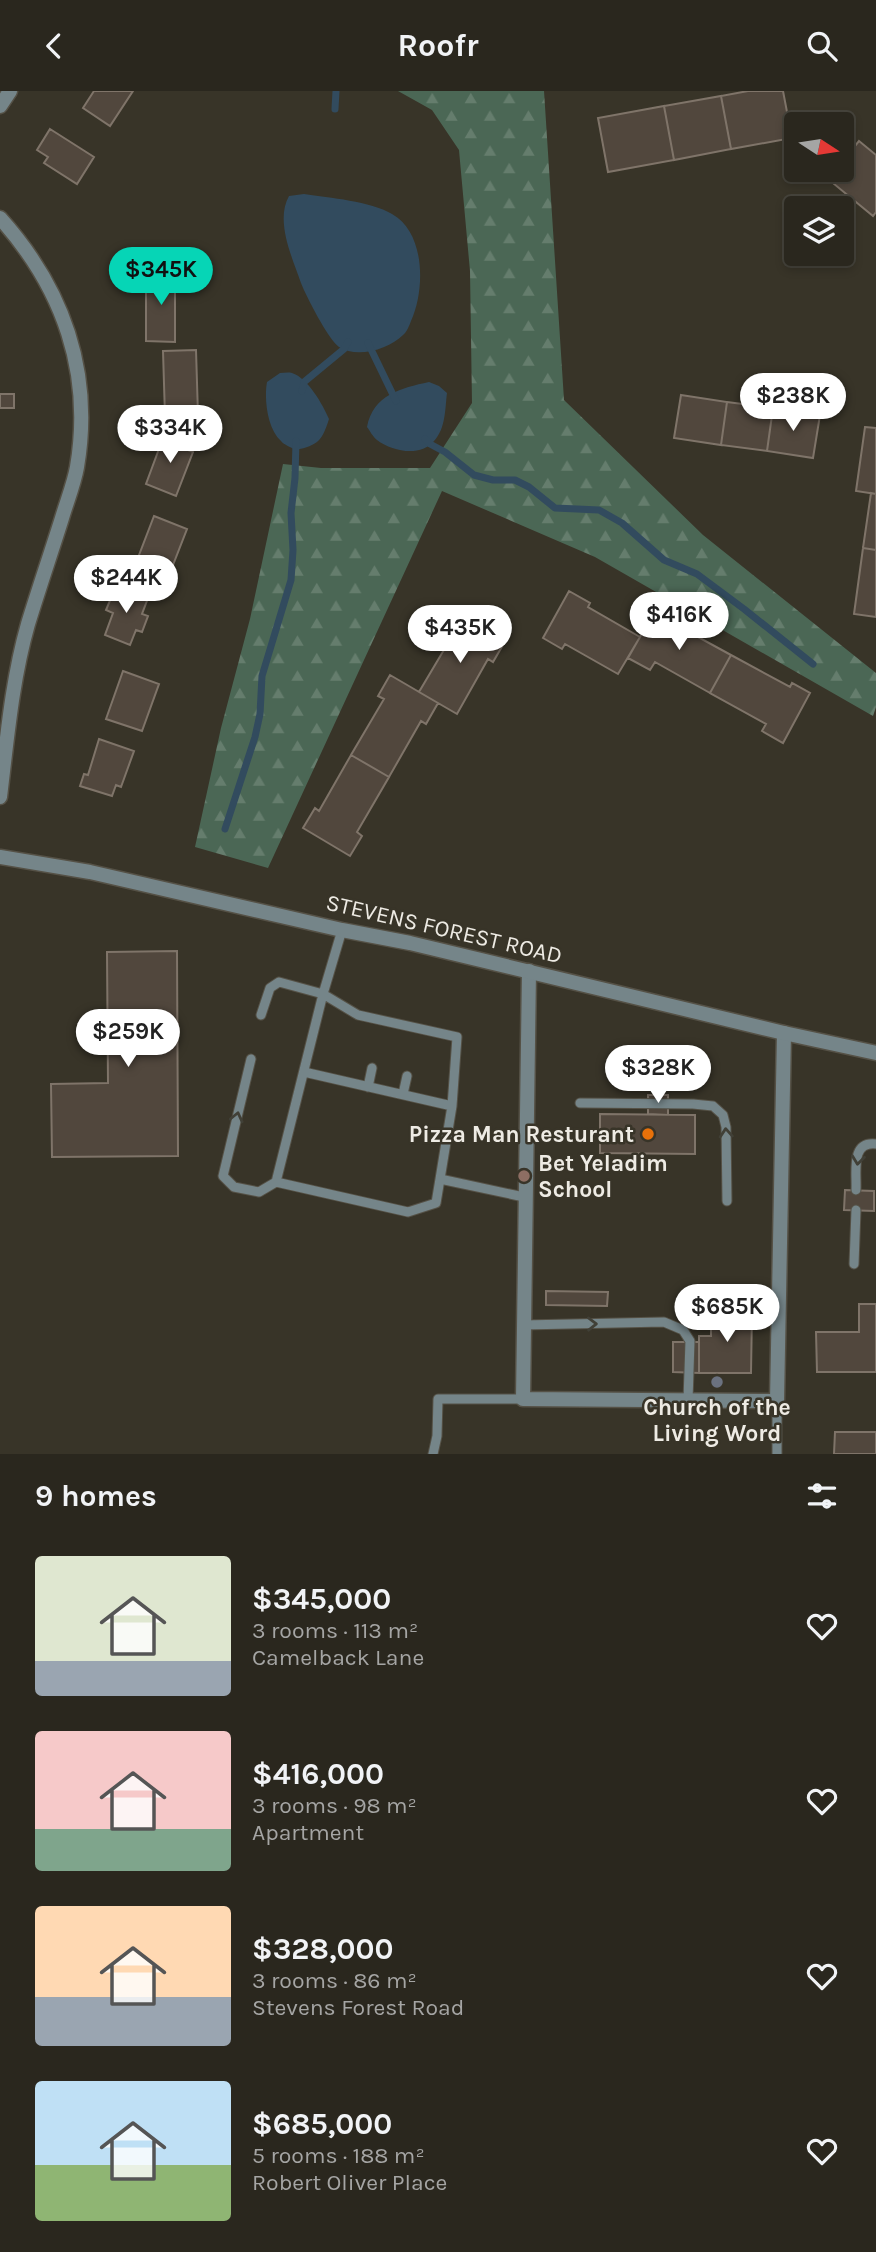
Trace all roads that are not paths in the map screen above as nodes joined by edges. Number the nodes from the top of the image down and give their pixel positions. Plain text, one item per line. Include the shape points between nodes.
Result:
1 (10, 91) edge
2 (0, 106) edge
3 (0, 218) edge
4 (0, 797) edge
5 (0, 856) edge
6 (342, 930) junction
7 (529, 971) junction
8 (323, 994) junction
9 (261, 1015) dead end
10 (784, 1033) junction
11 (876, 1053) edge
12 (251, 1059) dead end
13 (372, 1068) dead end
14 (304, 1072) junction
15 (407, 1076) dead end
16 (368, 1087) junction
17 (403, 1094) junction
18 (580, 1103) dead end
19 (452, 1106) junction
20 (876, 1144) edge
21 (440, 1179) junction
22 (276, 1182) junction
23 (856, 1190) dead end
24 (524, 1197) junction
25 (727, 1202) dead end
26 (856, 1210) dead end
27 (854, 1264) dead end
28 (523, 1325) junction
29 (523, 1399) junction
30 (688, 1400) junction
31 (777, 1401) junction
32 (433, 1454) edge
33 (777, 1454) edge

1 - 2 street
3 - 4 street via 48,282 69,333 81,429 77,468 19,664
5 - 6 street, STEVENS FOREST ROAD
6 - 7 street, STEVENS FOREST ROAD
6 - 8 lane
7 - 10 street, STEVENS FOREST ROAD
7 - 24 street
8 - 9 lane via 279,982 270,988
8 - 14 lane
8 - 19 lane via 382,1025 457,1037
10 - 11 street, STEVENS FOREST ROAD
10 - 31 street
22 -> 12 lane via 259,1192 234,1187 223,1177
13 - 16 lane
14 - 16 lane
14 - 22 lane
15 - 17 lane
16 - 17 lane
17 - 19 lane
25 -> 18 lane via 726,1127 723,1115 713,1107
19 - 21 lane
20 -> 23 lane via 868,1143 857,1151
21 - 22 lane via 436,1203 408,1212
21 - 24 lane
24 - 28 street
26 - 27 lane
28 - 29 street
28 -> 30 lane via 664,1322 683,1330 690,1341
29 - 30 street
29 - 32 lane via 438,1399
30 - 31 street
31 - 33 lane

